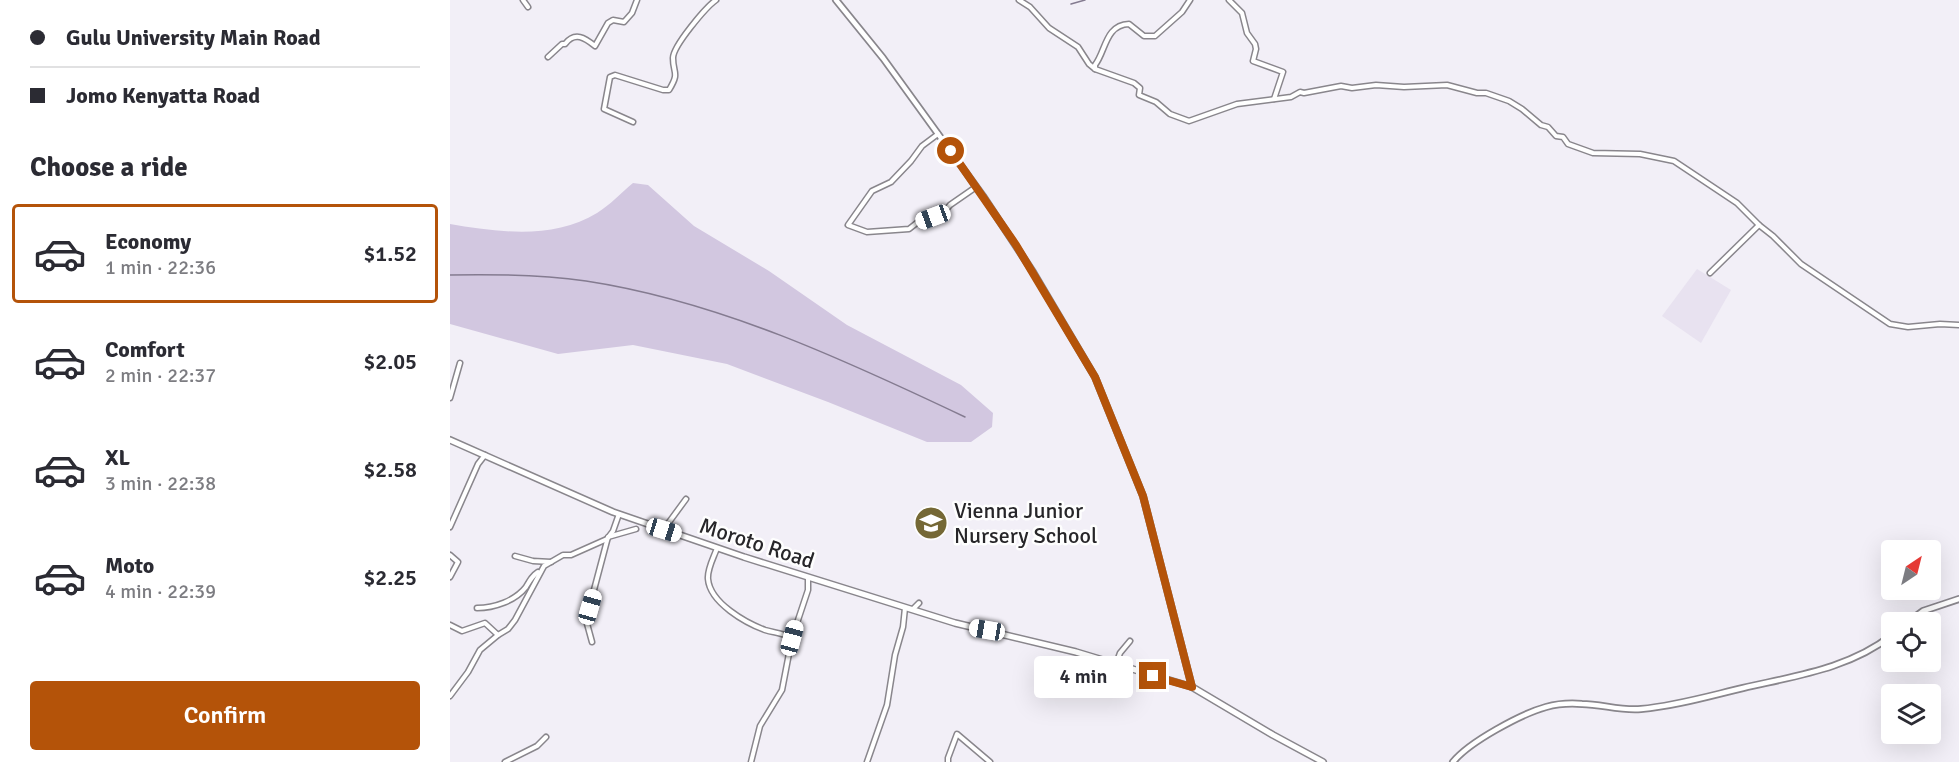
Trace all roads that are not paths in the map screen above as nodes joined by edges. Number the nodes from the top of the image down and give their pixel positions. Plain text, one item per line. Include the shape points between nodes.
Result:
1 (523, 0) edge
2 (637, 0) edge
3 (716, 0) edge
4 (836, 0) edge
5 (1019, 0) edge
6 (1190, 0) edge
7 (1229, 0) edge
8 (528, 7) dead end
9 (548, 57) dead end
10 (1095, 69) junction
11 (1274, 99) junction
12 (633, 122) dead end
13 (939, 133) junction
14 (976, 187) junction
15 (1758, 225) junction
16 (1710, 273) dead end
17 (1959, 325) edge
18 (460, 363) dead end
19 (450, 398) edge
20 (450, 440) edge
21 (486, 455) junction
22 (686, 500) dead end
23 (619, 514) junction
24 (450, 527) edge
25 (636, 529) dead end
26 (664, 530) junction
27 (608, 537) junction
28 (717, 548) junction
29 (450, 555) edge
30 (515, 556) dead end
31 (551, 562) junction
32 (541, 569) junction
33 (450, 577) edge
34 (808, 578) junction
35 (1959, 599) edge
36 (919, 603) dead end
37 (477, 608) dead end
38 (905, 608) junction
39 (913, 609) junction
40 (1922, 612) edge
41 (450, 625) edge
42 (498, 634) junction
43 (792, 638) junction
44 (1130, 641) dead end
45 (592, 642) dead end
46 (1881, 643) edge
47 (1119, 665) junction
48 (1192, 687) junction
49 (1097, 690) dead end
50 (450, 696) edge
51 (546, 737) dead end
52 (505, 762) edge
53 (751, 762) edge
54 (867, 762) edge
55 (948, 762) edge
56 (990, 762) edge
57 (1323, 762) edge
58 (1453, 762) edge

1 - 8 street
2 - 9 street via 624,22 608,23 595,46 577,36
3 - 12 street via 675,52 676,72 669,90 615,75 610,77 604,109
4 - 13 street
5 - 10 street via 1049,28 1078,47
6 - 10 street via 1155,36 1144,36 1129,24 1122,25 1106,38
7 - 11 street via 1242,13 1247,33 1255,44 1253,61 1283,72
10 - 11 street via 1134,83 1140,88 1139,95 1189,121 1237,104
11 - 15 street via 1341,86 1376,85 1447,85 1486,93 1522,109 1568,144 1593,153 1640,154 1674,161 1737,203
13 - 14 street
13 - 14 street via 918,150 891,182 872,191 848,225 867,232 909,229 945,211
14 - 48 street via 1016,245 1095,377 1143,496
15 - 16 street
15 - 17 street via 1801,264 1882,320 1908,327
18 - 19 street
20 - 21 main road, Moroto Road
21 - 23 main road, Moroto Road
21 - 24 street via 478,464
22 - 26 street
23 - 26 main road, Moroto Road
23 - 27 street
25 - 27 street
26 - 28 main road, Moroto Road
27 - 31 street
27 - 45 street via 586,620
28 - 34 main road, Moroto Road
28 - 43 street via 708,583 726,608 763,629
29 - 33 street via 458,562
30 - 31 street
31 - 32 street
32 - 37 street via 516,597 489,608
32 - 42 street via 515,620
34 - 38 main road, Moroto Road
34 - 43 street
35 - 40 street
36 - 39 street
38 - 39 main road, Moroto Road
38 - 54 street via 887,705
39 - 47 main road, Moroto Road
41 - 42 street via 462,631 485,623
42 - 50 street via 480,650
43 - 53 street via 782,690 760,726
44 - 47 street via 1120,653
46 - 58 street via 1850,660 1687,702 1639,709 1581,704 1543,708 1477,742
47 - 48 main road, Moroto Road
47 - 49 street via 1113,684
48 - 57 main road, Moroto Road
51 - 52 street
55 - 56 street via 957,734

